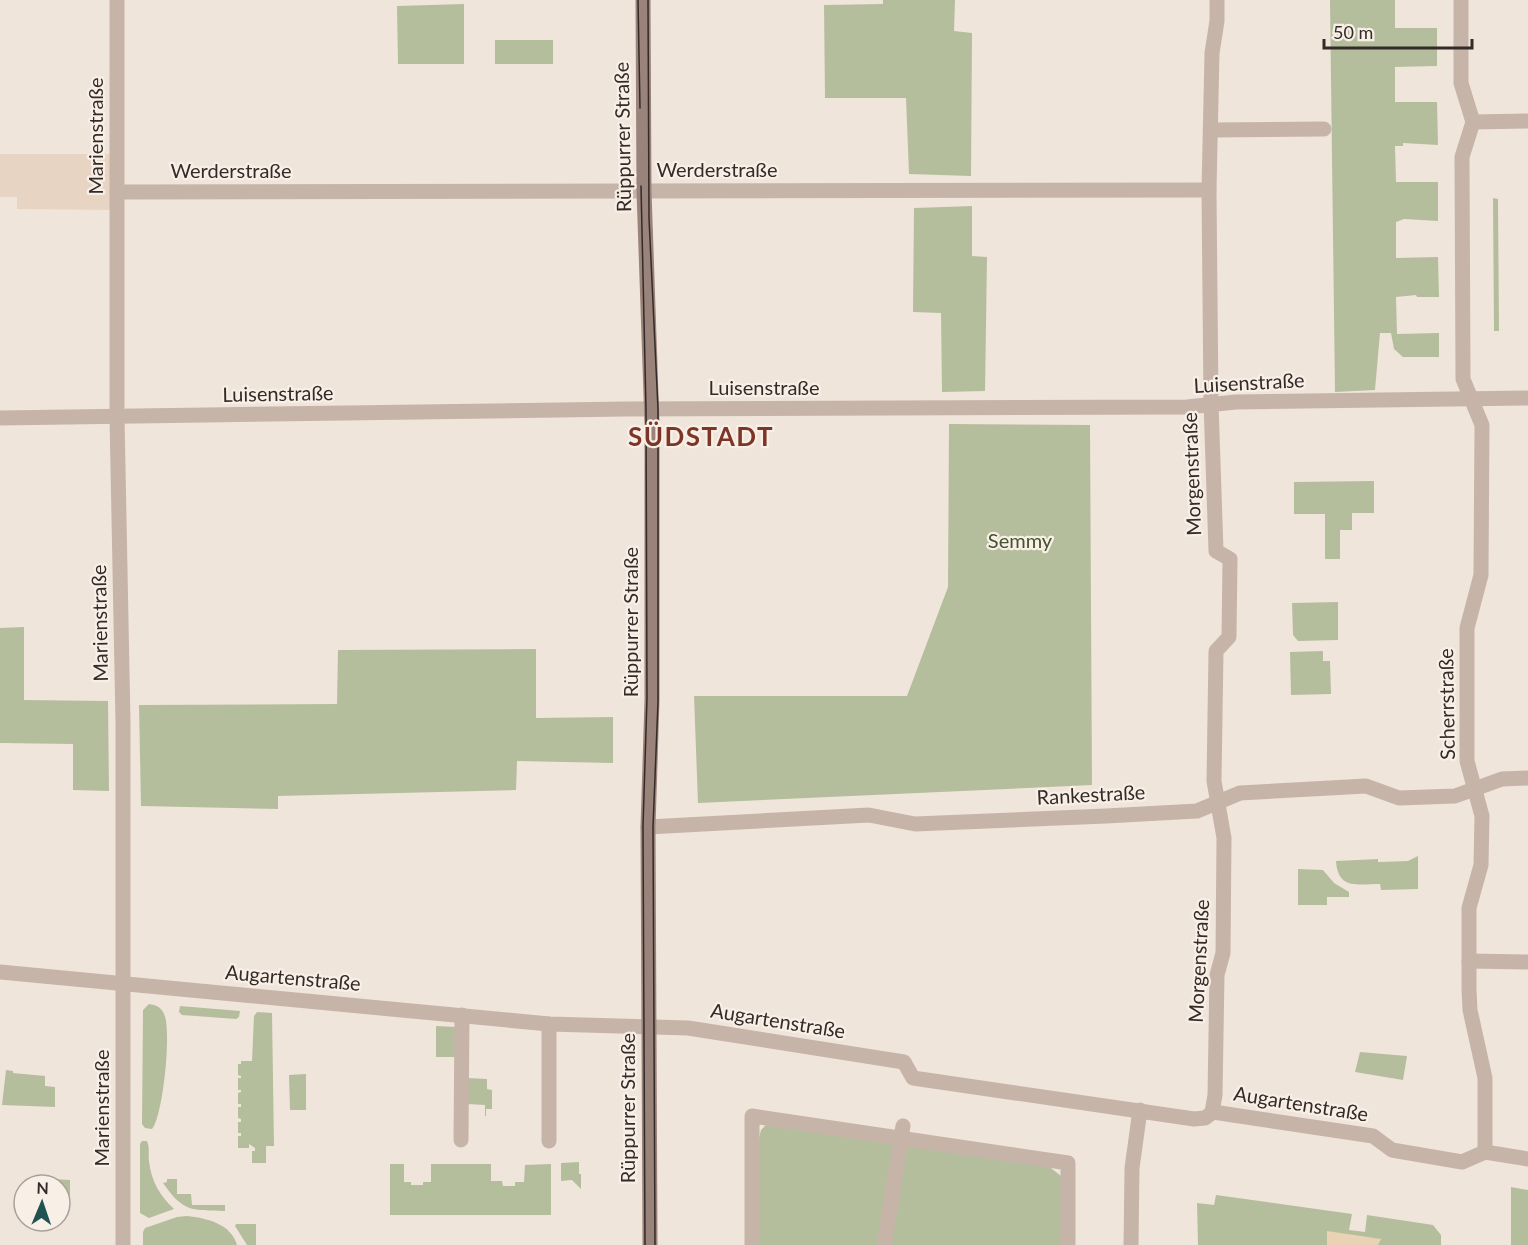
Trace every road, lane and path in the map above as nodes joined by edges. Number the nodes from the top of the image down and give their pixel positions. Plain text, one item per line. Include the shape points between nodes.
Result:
1 (117, 0) edge
2 (643, 0) edge
3 (1217, 0) edge
4 (1461, 0) edge
5 (1528, 121) edge
6 (1473, 122) junction
7 (1324, 129) dead end
8 (1211, 130) junction
9 (1209, 190) junction
10 (644, 191) junction
11 (117, 192) junction
12 (1528, 398) edge
13 (1471, 399) junction
14 (1211, 403) junction
15 (652, 409) junction
16 (117, 417) junction
17 (0, 418) edge
18 (1528, 778) edge
19 (1474, 789) junction
20 (1218, 802) junction
21 (648, 827) junction
22 (1469, 962) junction
23 (1528, 962) edge
24 (0, 972) edge
25 (124, 983) junction
26 (462, 1015) junction
27 (549, 1024) junction
28 (649, 1028) junction
29 (1140, 1110) junction
30 (1212, 1112) junction
31 (902, 1132) junction
32 (461, 1140) dead end
33 (549, 1141) dead end
34 (1485, 1152) junction
35 (1528, 1159) edge
36 (123, 1245) edge
37 (650, 1245) edge
38 (752, 1245) edge
39 (884, 1245) edge
40 (1068, 1245) edge
41 (1131, 1245) edge

1 - 11 street, Marienstraße
2 - 10 main road, Rüppurrer Straße
3 - 8 street, Morgenstraße
4 - 6 street via 1461,83
5 - 6 street
6 - 13 street, Scherrstraße via 1462,157 1463,380
7 - 8 street
8 - 9 street, Morgenstraße
9 - 10 street, Werderstraße
9 - 14 street, Morgenstraße
10 - 11 street, Werderstraße
10 - 15 main road, Rüppurrer Straße
11 - 16 street, Marienstraße
12 - 13 street, Luisenstraße
13 - 14 street, Luisenstraße
13 - 19 street, Scherrstraße via 1482,425 1481,576 1467,628 1467,761
14 - 15 street, Luisenstraße via 1187,407
14 - 20 street, Morgenstraße via 1216,551 1230,559 1229,637 1215,651 1214,781
15 - 16 street, Luisenstraße
15 - 21 main road, Rüppurrer Straße
16 - 17 street, Luisenstraße
16 - 25 street, Marienstraße
18 - 19 street, Rankestraße via 1502,779
19 - 20 street, Rankestraße via 1455,796 1399,798 1366,786 1240,793
19 - 22 street, Scherrstraße via 1482,816 1481,865 1470,908
20 - 21 street, Rankestraße via 1197,811 915,824 870,815
20 - 30 street, Morgenstraße via 1224,838 1223,953 1217,975
21 - 28 main road, Rüppurrer Straße
22 - 23 street
22 - 34 street, Scherrstraße via 1470,1010 1485,1078
24 - 25 street, Augartenstraße
25 - 26 street, Augartenstraße
25 - 36 street, Marienstraße
26 - 27 street, Augartenstraße
26 - 32 street
27 - 28 street, Augartenstraße
27 - 33 street
28 - 29 street, Augartenstraße via 688,1028 904,1062 913,1078
28 - 37 main road, Rüppurrer Straße
29 - 30 street, Augartenstraße via 1194,1119 1205,1118
29 - 41 street via 1132,1168
30 - 34 street, Augartenstraße via 1373,1136 1392,1150 1462,1161
31 - 38 street via 752,1116
31 - 39 street
31 - 40 street via 1068,1163
34 - 35 street, Augartenstraße

